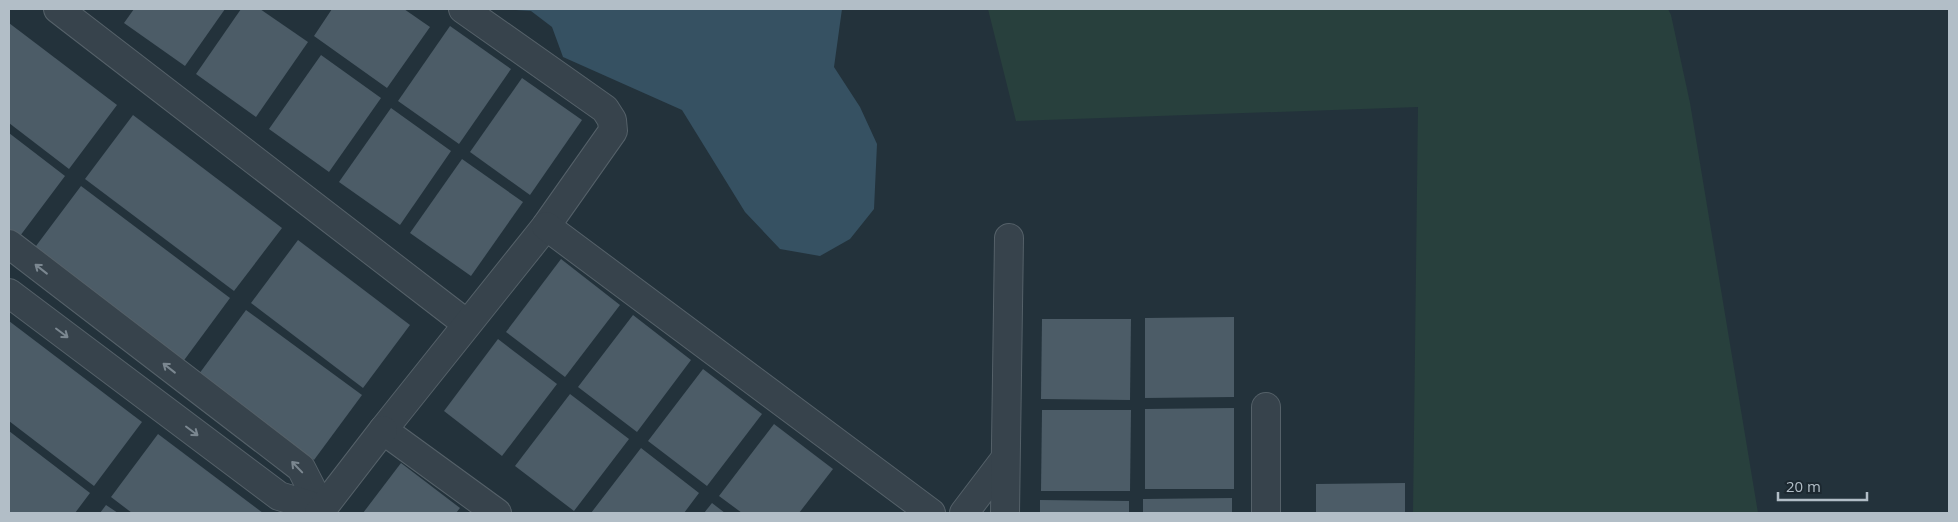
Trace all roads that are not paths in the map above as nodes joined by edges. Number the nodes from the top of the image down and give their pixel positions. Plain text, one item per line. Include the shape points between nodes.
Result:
1 (58, 9) edge
2 (462, 9) edge
3 (546, 226) junction
4 (1009, 238) dead end
5 (9, 244) edge
6 (9, 293) edge
7 (467, 324) junction
8 (1266, 407) dead end
9 (384, 430) junction
10 (1006, 460) junction
11 (320, 511) edge
12 (497, 513) edge
13 (931, 513) edge
14 (964, 513) edge
15 (1004, 513) edge
16 (1266, 513) edge

1 - 7 street
2 - 3 street via 604,109 612,120 613,130
3 - 7 street
3 - 13 street
4 - 10 street
11 -> 5 street via 301,468
6 -> 11 street via 279,496
7 - 9 street
8 - 16 street
9 - 11 street
9 - 12 street
10 - 14 street
10 - 15 street

